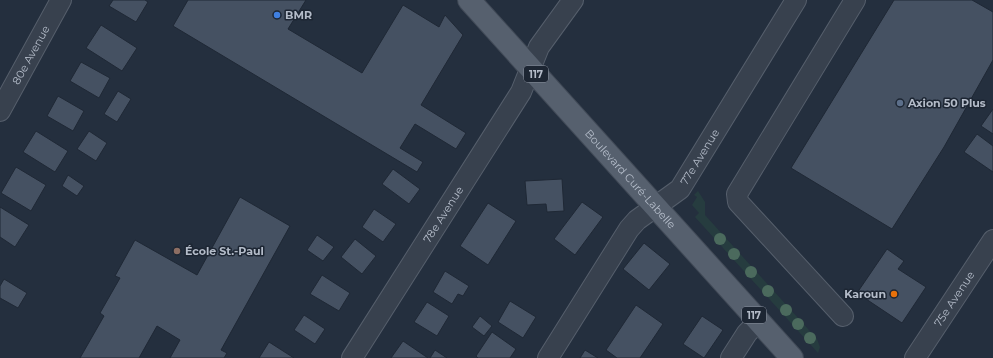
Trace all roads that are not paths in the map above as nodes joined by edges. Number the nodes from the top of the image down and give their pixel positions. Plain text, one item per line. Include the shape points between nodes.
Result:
1 (62, 0) edge
2 (468, 0) edge
3 (573, 0) edge
4 (855, 0) edge
5 (791, 2) edge
6 (532, 69) junction
7 (0, 111) edge
8 (656, 207) junction
9 (993, 240) edge
10 (843, 316) dead end
11 (759, 321) junction
12 (352, 358) edge
13 (548, 358) edge
14 (731, 358) edge
15 (792, 358) edge
16 (915, 358) edge

1 - 7 street, 80e Avenue
2 - 6 main road, Boulevard Curé-Labelle / 117
3 - 6 street, 78e Avenue via 539,47
4 - 10 street via 737,194 738,202
5 - 8 street, 77e Avenue via 680,188
6 - 8 main road, Boulevard Curé-Labelle / 117
6 - 12 street, 78e Avenue via 521,92
8 - 11 main road, Boulevard Curé-Labelle / 117
8 - 13 street, 77e Avenue via 629,229
9 - 16 street, 75e Avenue
11 - 14 street via 747,333
11 - 15 main road, Boulevard Curé-Labelle / 117

